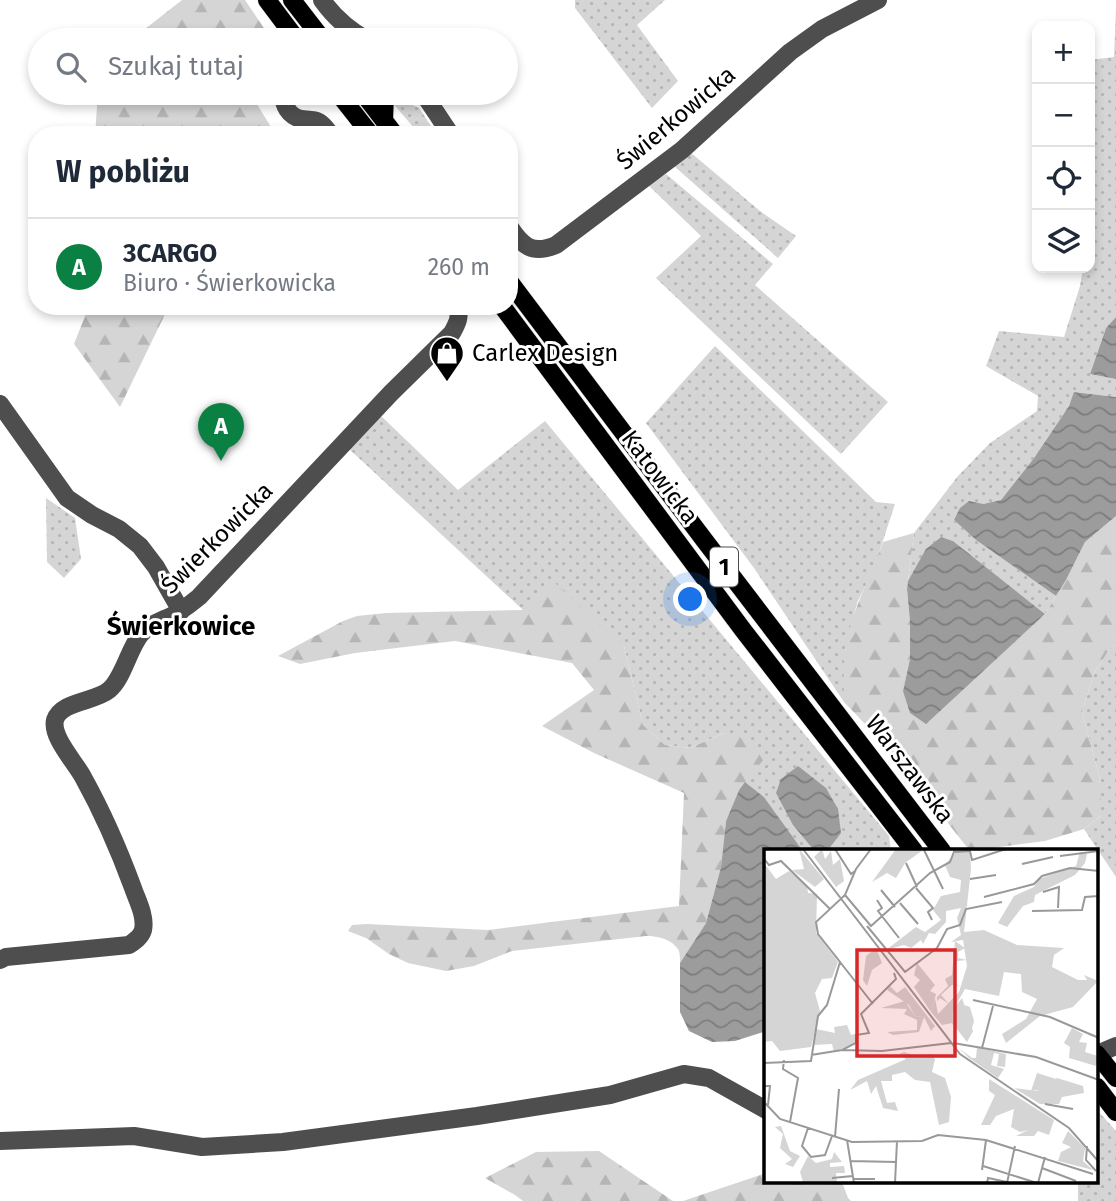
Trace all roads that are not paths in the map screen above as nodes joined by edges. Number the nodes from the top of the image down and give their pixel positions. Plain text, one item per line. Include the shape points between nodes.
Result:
1 (267, 0) edge
2 (292, 0) edge
3 (322, 0) edge
4 (878, 0) edge
5 (288, 28) edge
6 (314, 28) edge
7 (350, 28) edge
8 (284, 105) edge
9 (347, 105) edge
10 (372, 105) edge
11 (386, 105) edge
12 (431, 105) edge
13 (324, 126) edge
14 (364, 126) edge
15 (388, 126) edge
16 (389, 126) edge
17 (445, 126) edge
18 (518, 237) edge
19 (518, 293) edge
20 (459, 315) edge
21 (509, 315) edge
22 (0, 404) edge
23 (181, 611) junction
24 (839, 717) joint
25 (831, 743) joint
26 (912, 849) edge
27 (940, 849) edge
28 (0, 960) edge
29 (1116, 1046) edge
30 (1098, 1054) edge
31 (1098, 1055) edge
32 (1116, 1078) edge
33 (1098, 1088) edge
34 (764, 1109) edge
35 (1116, 1112) edge
36 (0, 1141) edge

1 - 5 main road
2 - 6 main road
3 - 7 street
4 - 18 street, Świerkowicka via 822,29 790,52 682,150 556,245 533,250
8 - 13 street via 298,118
9 - 14 main road
10 - 15 main road
11 - 16 main road
12 - 17 street
19 - 24 main road, Katowicka / 1
20 - 23 street, Świerkowicka via 452,333
21 - 25 main road, Katowicka / 1
22 - 23 street via 67,498 140,546
23 - 28 street, Świerkowicka via 140,635 112,688 68,706 55,721 57,736 103,814 124,863 142,915 139,939 129,945
24 - 27 main road, Warszawska / 1
25 - 26 main road, Warszawska / 1
29 - 30 street
31 - 32 main road
33 - 35 main road
34 - 36 street via 709,1078 684,1074 610,1095 283,1142 202,1147 134,1136

